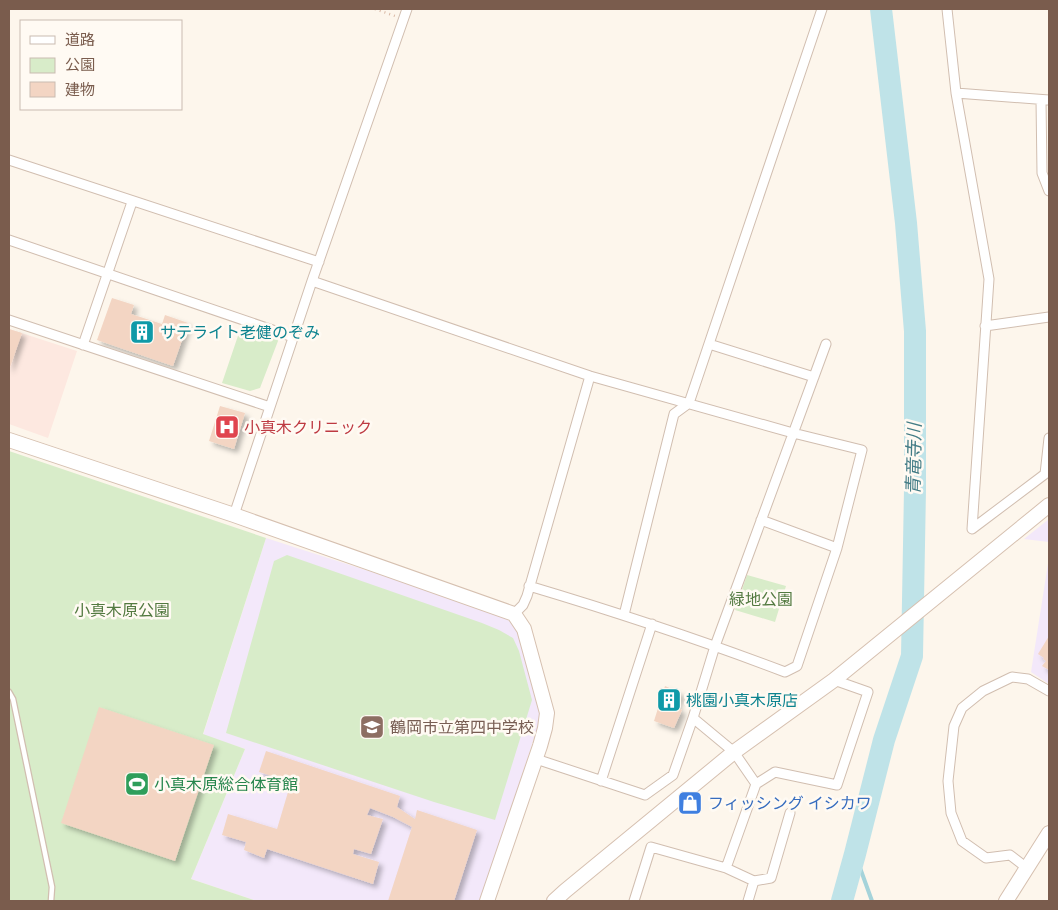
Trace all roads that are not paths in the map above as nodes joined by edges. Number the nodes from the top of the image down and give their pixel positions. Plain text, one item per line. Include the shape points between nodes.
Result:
1 (407, 9) edge
2 (822, 9) edge
3 (947, 9) edge
4 (956, 93) junction
5 (1045, 100) edge
6 (9, 160) edge
7 (1047, 179) edge
8 (1049, 191) edge
9 (132, 202) junction
10 (9, 240) edge
11 (319, 262) junction
12 (107, 274) junction
13 (312, 281) junction
14 (1049, 317) edge
15 (9, 320) edge
16 (985, 326) junction
17 (293, 337) junction
18 (709, 344) junction
19 (826, 344) dead end
20 (83, 345) junction
21 (590, 376) junction
22 (814, 377) junction
23 (690, 403) junction
24 (270, 407) junction
25 (793, 433) junction
26 (1049, 438) edge
27 (9, 440) edge
28 (1047, 476) edge
29 (1049, 505) edge
30 (234, 515) junction
31 (761, 520) junction
32 (837, 548) junction
33 (529, 586) junction
34 (514, 614) junction
35 (624, 615) junction
36 (652, 624) junction
37 (715, 646) junction
38 (834, 680) junction
39 (1049, 691) edge
40 (9, 692) edge
41 (693, 718) junction
42 (734, 752) junction
43 (536, 759) junction
44 (601, 781) junction
45 (756, 784) junction
46 (790, 813) dead end
47 (1049, 832) edge
48 (726, 868) junction
49 (1027, 868) junction
50 (754, 881) junction
51 (51, 901) edge
52 (487, 901) edge
53 (554, 901) edge
54 (634, 901) edge
55 (748, 901) edge
56 (1006, 901) edge

1 - 11 street
2 - 18 street
3 - 4 street
4 - 5 street
4 - 16 street via 989,279
5 - 7 street via 1042,173
6 - 9 street
7 - 8 street
9 - 11 street
9 - 12 street
10 - 12 street
11 - 13 street
12 - 17 street
12 - 20 street
13 - 17 street
13 - 21 street
14 - 16 street
15 - 20 street
16 - 28 street via 972,529
17 - 24 street
18 - 22 street
18 - 23 street
19 - 22 street
20 - 24 street
21 - 23 street
21 - 33 street
22 - 25 street
23 - 25 street
23 - 35 street via 674,414
24 - 30 street
25 - 31 street
25 - 32 street via 862,450
26 - 28 street
27 - 30 street
29 - 38 street
30 - 34 street
31 - 32 street
31 - 37 street
32 - 37 street via 797,666 785,672
33 - 34 street via 523,605
33 - 35 street
34 - 43 street via 524,629 546,713
35 - 36 street
36 - 37 street
36 - 44 street
37 - 41 street
38 - 42 street
38 - 45 street via 868,692 837,786 775,772
39 - 49 street via 1028,679 1012,677 983,691 962,708 954,726 948,781 950,813 962,841 986,858 1010,856
40 - 51 lane via 14,699 52,887
41 - 42 street
41 - 44 street via 673,775 645,795
42 - 45 street
42 - 53 street
43 - 44 street
43 - 52 street
45 - 48 street
46 - 50 street via 771,878
47 - 49 street
48 - 50 street
48 - 54 street via 651,848
49 - 56 street
50 - 55 street

